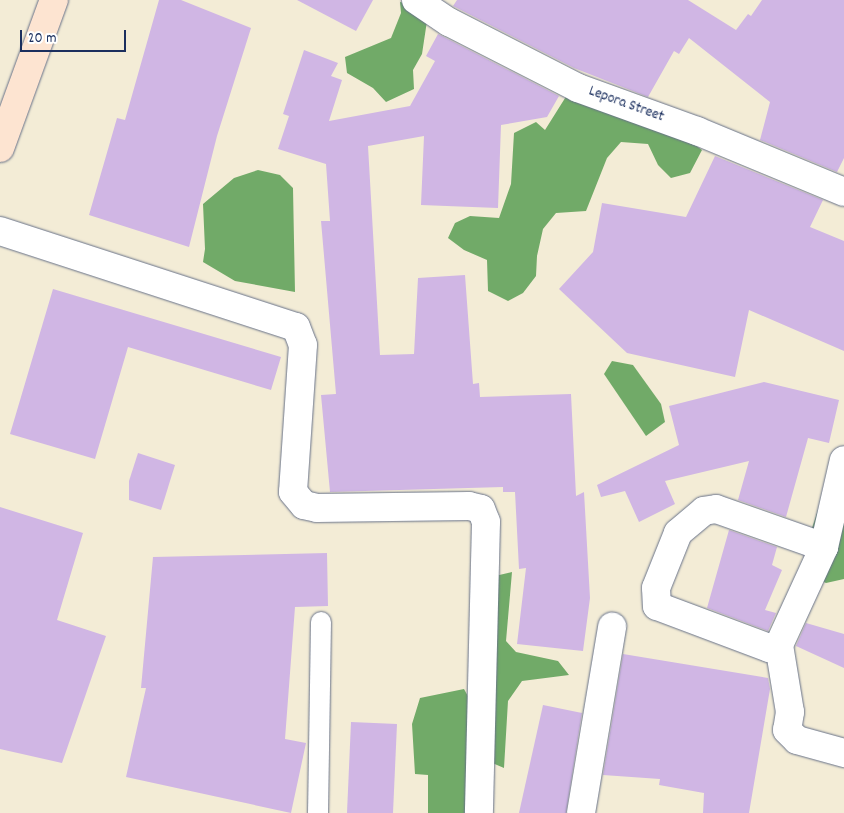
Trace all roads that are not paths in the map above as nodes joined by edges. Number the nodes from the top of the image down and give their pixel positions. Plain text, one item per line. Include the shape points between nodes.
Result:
1 (54, 0) edge
2 (416, 0) edge
3 (0, 148) edge
4 (844, 192) edge
5 (0, 231) edge
6 (844, 460) edge
7 (824, 547) junction
8 (321, 622) dead end
9 (612, 627) dead end
10 (779, 645) junction
11 (844, 753) edge
12 (318, 813) edge
13 (479, 813) edge
14 (581, 813) edge

1 - 3 street
2 - 4 street, Lepora Street via 449,22 578,88 697,131
5 - 13 street via 296,327 303,344 293,492 304,505 317,508 469,506 481,509 486,522
6 - 7 street
7 - 10 street
7 - 10 street via 716,509 704,511 678,533 656,588 656,606 769,648
8 - 12 lane
9 - 14 street
10 - 11 street via 790,712 787,730 797,740

